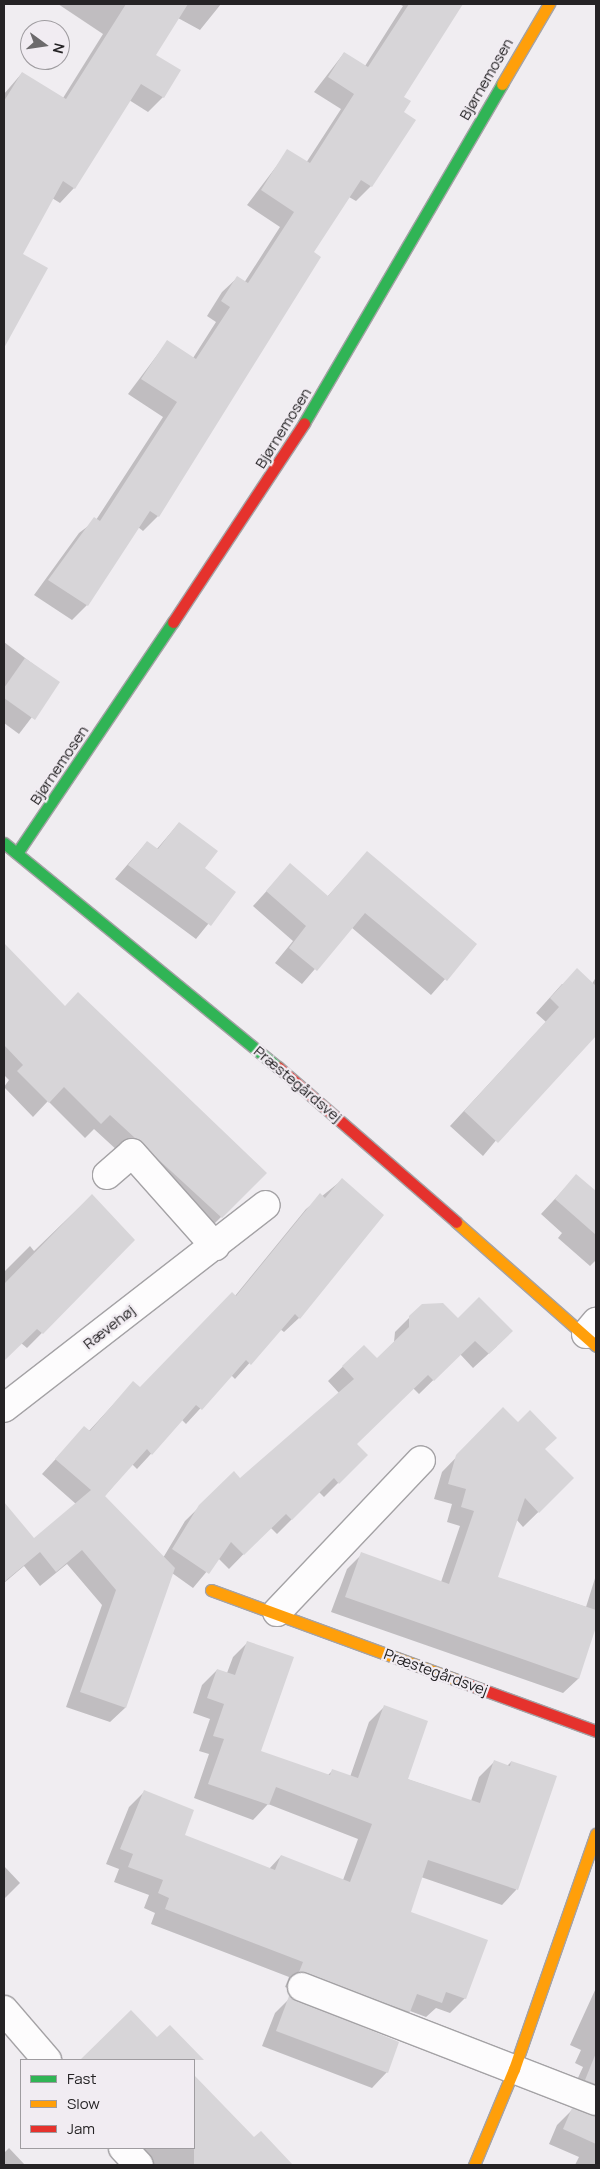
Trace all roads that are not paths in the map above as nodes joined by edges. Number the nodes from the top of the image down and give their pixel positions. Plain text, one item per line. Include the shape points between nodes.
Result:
1 (549, 4) edge
2 (4, 843) edge
3 (17, 853) junction
4 (107, 1175) dead end
5 (266, 1205) dead end
6 (215, 1246) junction
7 (593, 1334) edge
8 (4, 1408) edge
9 (421, 1460) dead end
10 (210, 1590) dead end
11 (276, 1612) junction
12 (596, 1731) edge
13 (596, 1834) edge
14 (302, 1987) dead end
15 (4, 2010) edge
16 (46, 2059) edge
17 (514, 2069) junction
18 (596, 2101) edge
19 (124, 2149) edge
20 (139, 2165) edge
21 (474, 2165) edge

1 - 3 street, Bjørnemosen via 286,453
2 - 3 street, Præstegårdsvej
3 - 7 street, Præstegårdsvej via 321,1102
4 - 6 street via 132,1153
5 - 6 street, Rævehøj
6 - 8 street, Rævehøj
9 - 11 street
10 - 11 street, Præstegårdsvej
11 - 12 street, Præstegårdsvej
13 - 17 street
14 - 17 street
15 - 16 street
17 - 18 street
17 - 21 street
19 - 20 street

